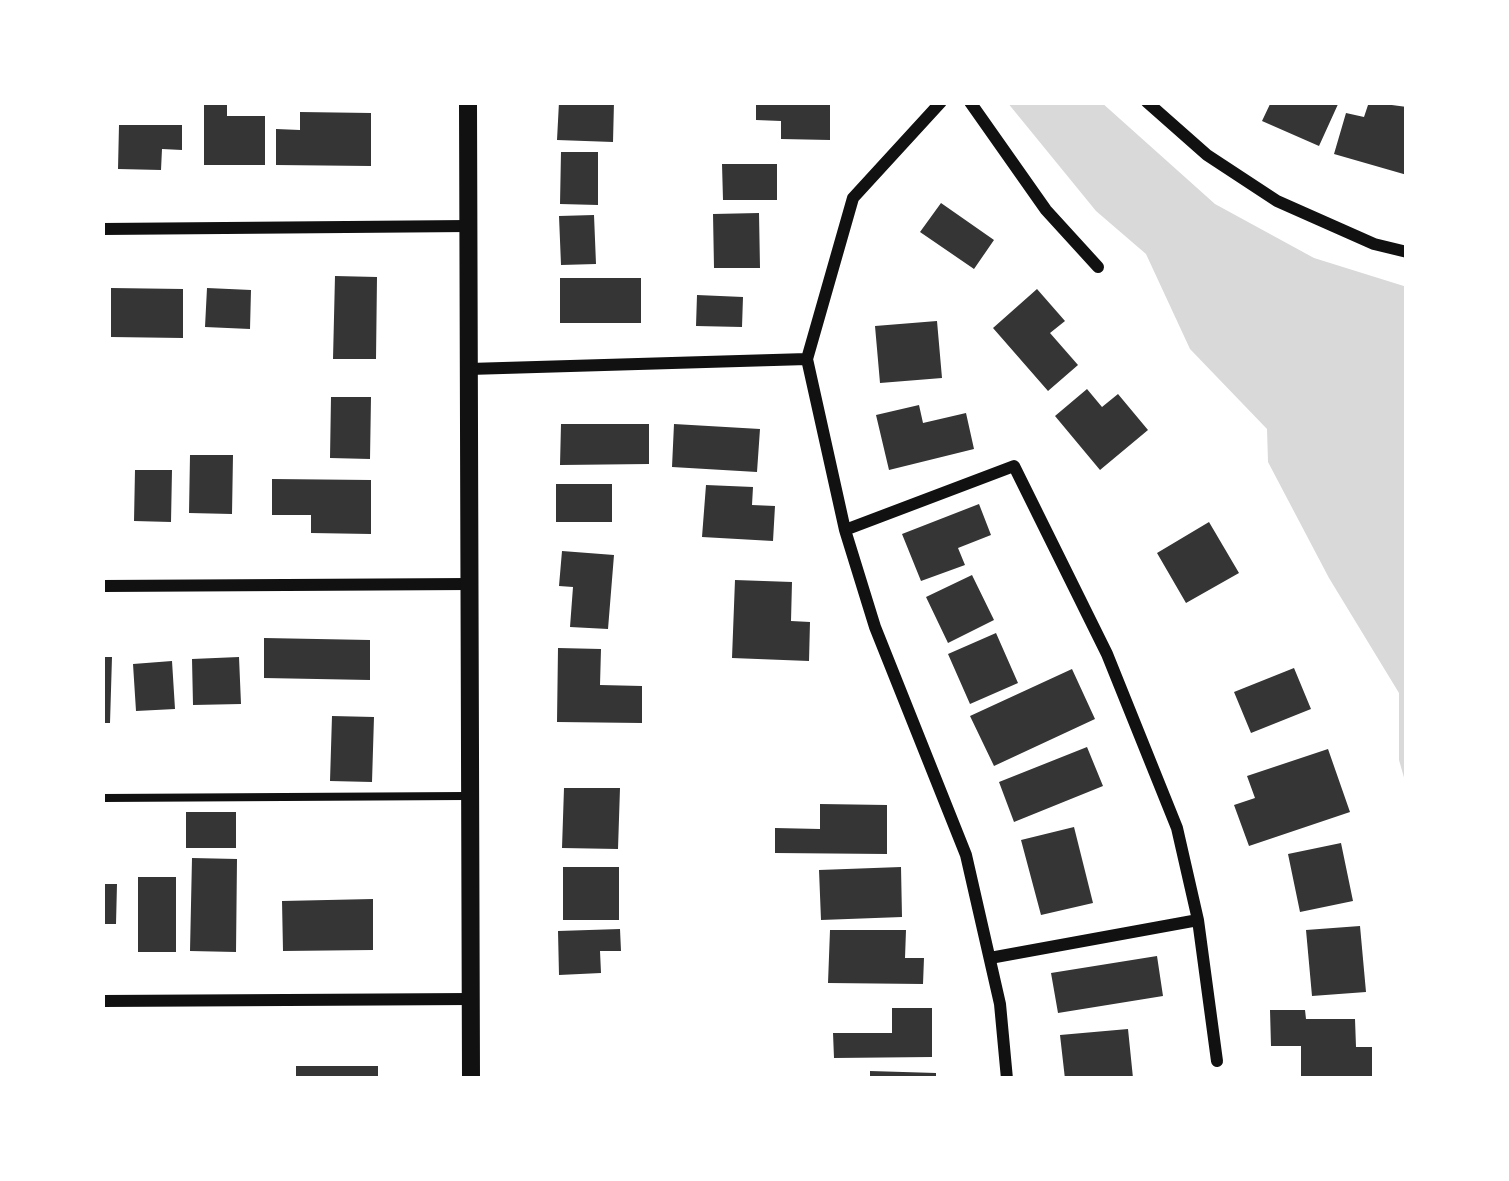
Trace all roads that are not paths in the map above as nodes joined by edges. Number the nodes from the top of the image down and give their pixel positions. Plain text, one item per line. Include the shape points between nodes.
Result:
1 (468, 102) edge
2 (941, 102) edge
3 (970, 102) edge
4 (1147, 102) edge
5 (469, 226) junction
6 (102, 229) edge
7 (1407, 252) edge
8 (1098, 267) dead end
9 (807, 359) junction
10 (469, 369) junction
11 (845, 530) junction
12 (470, 584) junction
13 (102, 586) edge
14 (470, 796) junction
15 (102, 798) edge
16 (1198, 920) junction
17 (990, 958) junction
18 (471, 999) junction
19 (102, 1001) edge
20 (1217, 1061) dead end
21 (471, 1079) edge
22 (1007, 1079) edge

1 - 5 street
2 - 9 street via 853,198
3 - 8 street via 1046,210
4 - 7 street via 1277,201
5 - 6 street
5 - 10 street
9 - 10 street
9 - 11 street
10 - 12 street
11 - 16 street via 1015,466 1168,806
11 - 17 street via 966,855
12 - 13 street
12 - 14 street
14 - 15 lane
14 - 18 street
16 - 17 street
16 - 20 street
17 - 22 street
18 - 19 street
18 - 21 street

